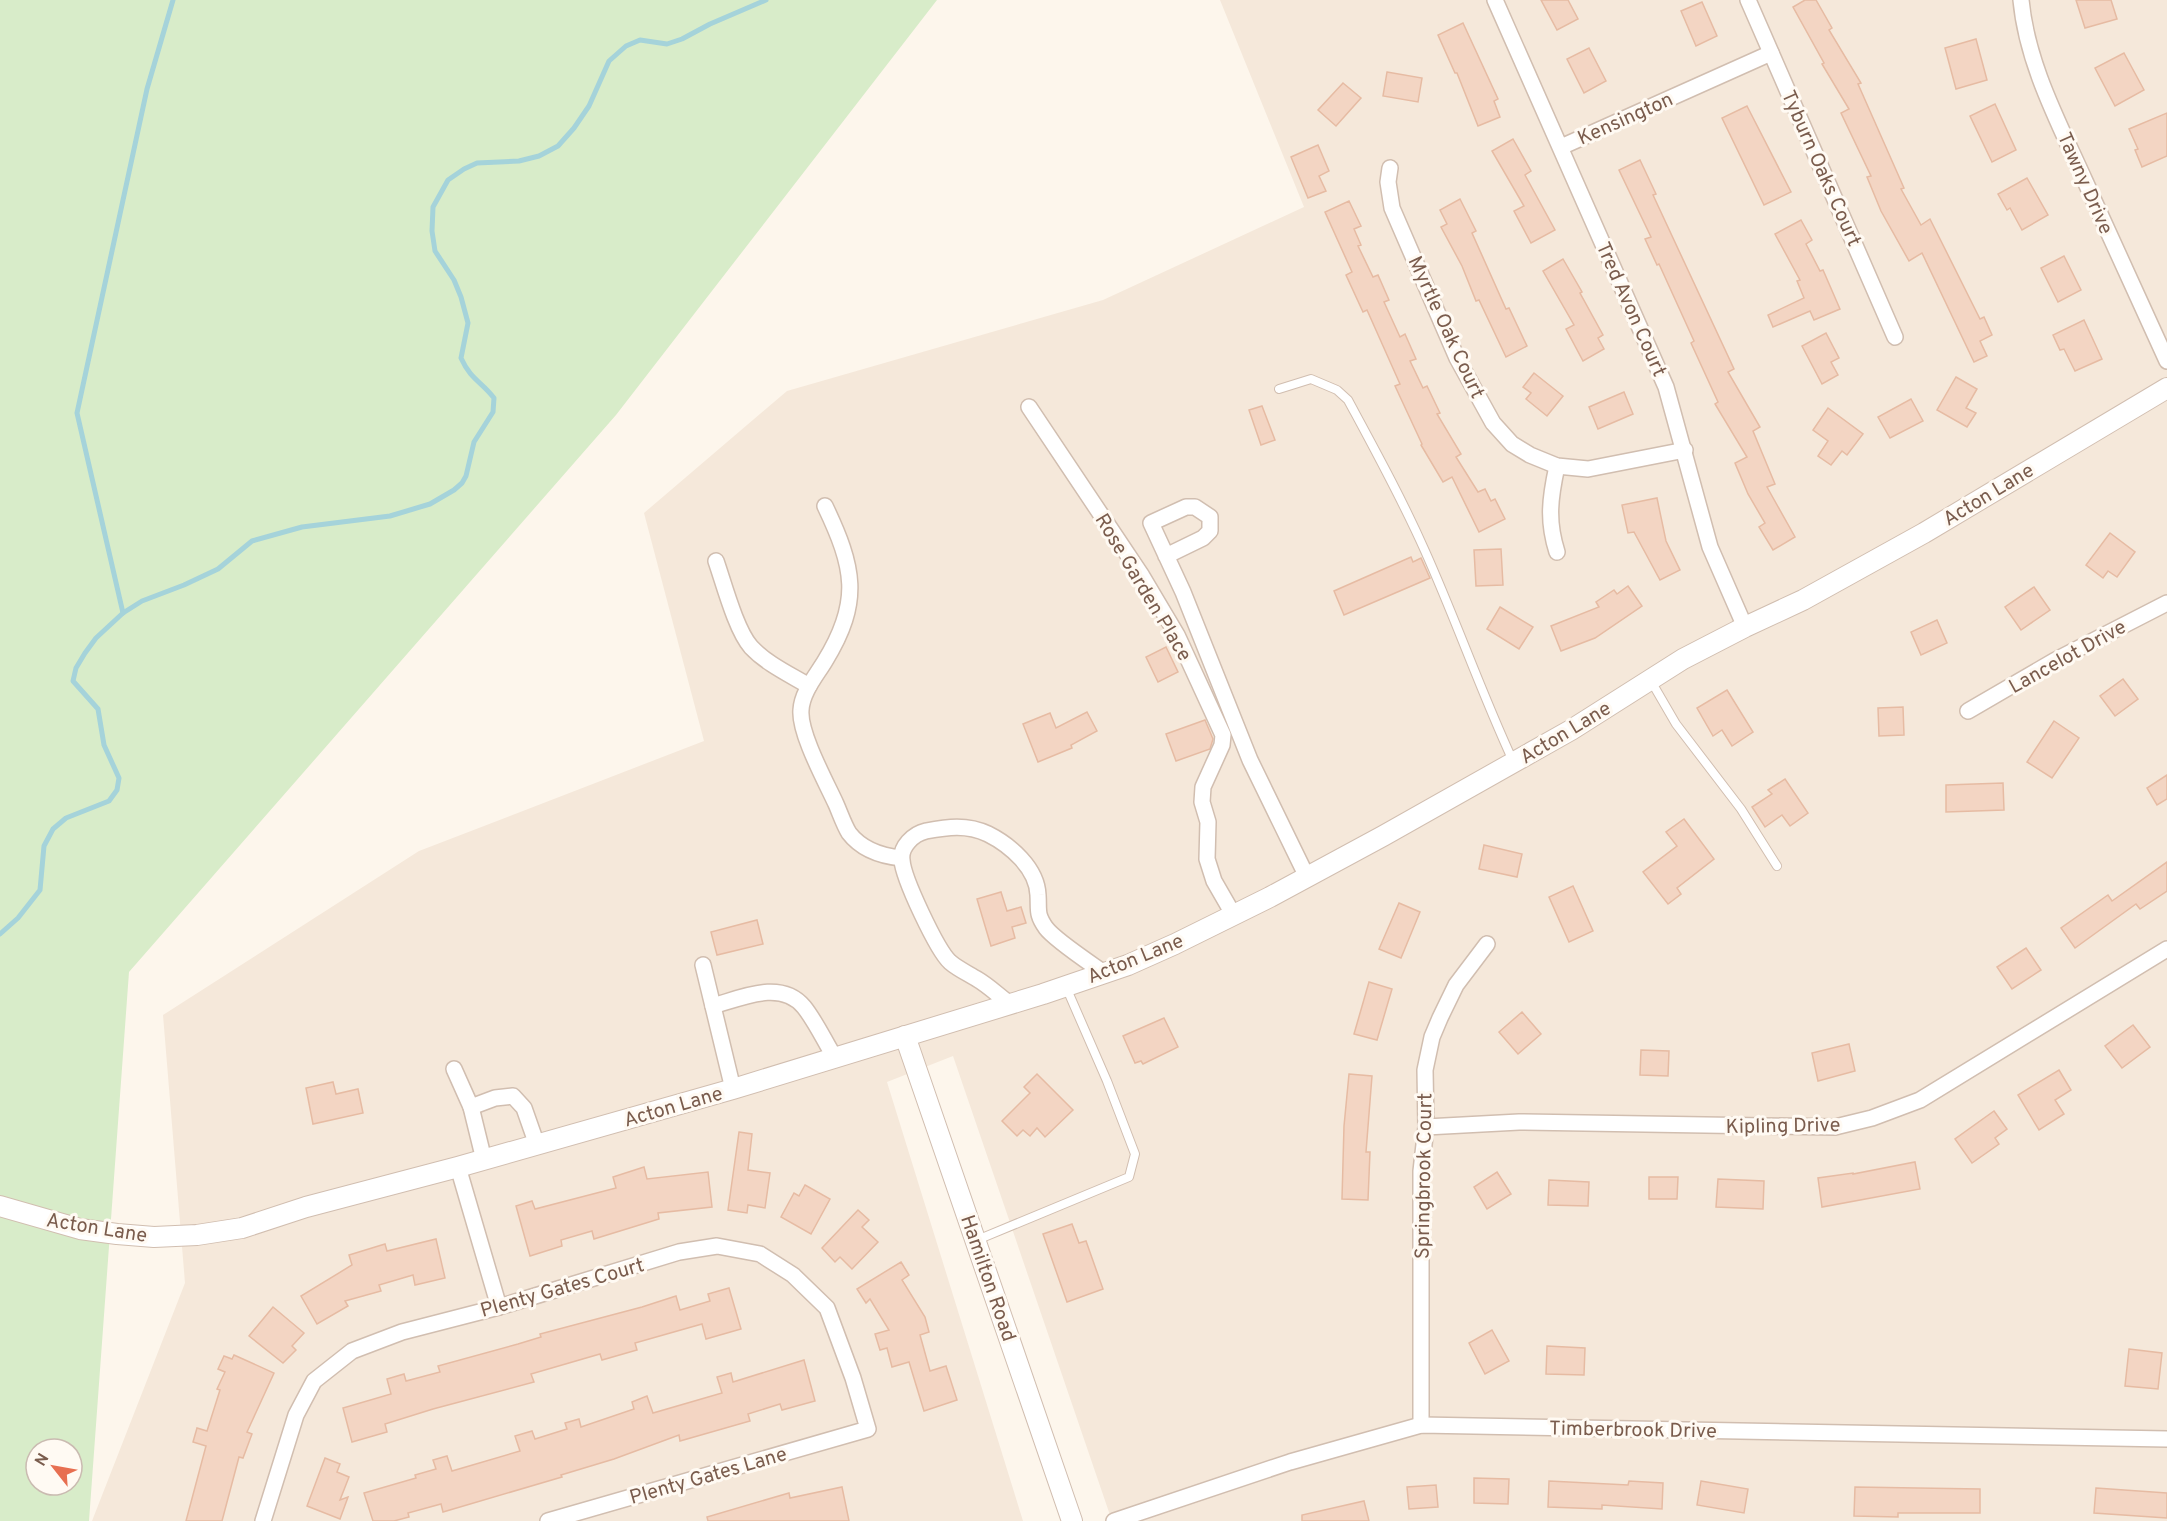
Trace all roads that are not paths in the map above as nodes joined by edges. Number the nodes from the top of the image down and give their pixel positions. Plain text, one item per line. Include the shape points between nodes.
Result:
1 (1495, 0) edge
2 (1748, 0) edge
3 (2021, 0) edge
4 (1771, 53) junction
5 (1561, 147) junction
6 (1390, 168) dead end
7 (1895, 337) dead end
8 (2167, 361) edge
9 (2167, 388) edge
10 (1279, 389) dead end
11 (1029, 407) dead end
12 (1685, 450) junction
13 (1557, 466) junction
14 (825, 506) dead end
15 (1557, 552) dead end
16 (1166, 556) dead end
17 (716, 561) dead end
18 (2167, 603) edge
19 (1745, 627) junction
20 (1650, 680) junction
21 (809, 686) junction
22 (1968, 711) dead end
23 (1514, 763) junction
24 (901, 858) junction
25 (1776, 866) dead end
26 (1307, 877) junction
27 (1233, 914) junction
28 (1487, 944) dead end
29 (2167, 949) edge
30 (703, 965) dead end
31 (1104, 973) junction
32 (1066, 986) junction
33 (1010, 1004) junction
34 (713, 1006) junction
35 (905, 1036) junction
36 (835, 1058) junction
37 (454, 1069) dead end
38 (733, 1089) junction
39 (471, 1107) junction
40 (1426, 1126) junction
41 (537, 1145) junction
42 (484, 1160) junction
43 (458, 1167) junction
44 (0, 1206) edge
45 (975, 1240) junction
46 (499, 1307) junction
47 (1421, 1425) junction
48 (868, 1429) joint
49 (2167, 1439) edge
50 (263, 1521) edge
51 (548, 1521) edge
52 (1072, 1521) edge
53 (1114, 1521) edge

1 - 5 street, Tred Avon Court
2 - 4 street, Tyburn Oaks Court
3 - 8 street, Tawny Drive via 2032,58
4 - 5 street, Kensington
4 - 7 street, Tyburn Oaks Court
5 - 12 street, Tred Avon Court via 1666,387
6 - 13 street, Myrtle Oak Court via 1392,208 1477,397 1512,444
9 - 19 street, Acton Lane via 1924,533 1803,600
10 - 23 lane via 1311,379 1337,390 1348,400 1425,550
11 - 27 street, Rose Garden Place via 1177,635 1222,735 1222,745 1203,788 1202,802 1208,822 1207,859 1214,881
12 - 13 street, Myrtle Oak Court via 1588,469
12 - 19 street, Tred Avon Court via 1710,547
13 - 15 street via 1550,518
14 - 21 street via 839,536 850,583 843,628
16 - 26 street via 1250,760
17 - 21 street via 749,646 767,662
18 - 22 street, Lancelot Drive
19 - 20 street, Acton Lane
20 - 23 street, Acton Lane
20 - 25 lane via 1676,724 1741,809
21 - 24 street via 801,710 807,741 849,833 871,852
23 - 26 street, Acton Lane
24 - 31 street via 909,840 920,833 952,826 987,833 1007,845 1034,878 1038,893 1036,911 1047,930
24 - 33 street via 938,947 951,963
26 - 27 street, Acton Lane
27 - 31 street, Acton Lane via 1175,944
28 - 40 street, Springbrook Court via 1456,985 1432,1037 1425,1070
29 - 40 street, Kipling Drive via 1920,1100 1835,1127 1519,1122
30 - 34 street
31 - 32 street, Acton Lane
32 - 33 street, Acton Lane
32 - 45 lane via 1135,1154 1128,1177
33 - 35 street, Acton Lane
34 - 36 street via 758,993 786,994 803,1006
34 - 38 street
35 - 36 street, Acton Lane
35 - 45 street, Hamilton Road
36 - 38 street, Acton Lane
37 - 39 street
38 - 41 street, Acton Lane
39 - 41 street via 513,1096 524,1108
39 - 42 street
40 - 47 street, Springbrook Court via 1421,1171
41 - 42 street, Acton Lane
42 - 43 street, Acton Lane
43 - 44 street, Acton Lane via 242,1228 197,1235 154,1237 80,1229
43 - 46 street
45 - 52 street, Hamilton Road
46 - 48 street, Plenty Gates Court via 679,1252 717,1246 760,1254 793,1275 826,1308
46 - 50 street, Plenty Gates Court via 402,1332 352,1351 316,1378 296,1415
47 - 49 street, Timberbrook Drive
47 - 53 street, Timberbrook Drive via 1290,1462
48 - 51 street, Plenty Gates Lane

